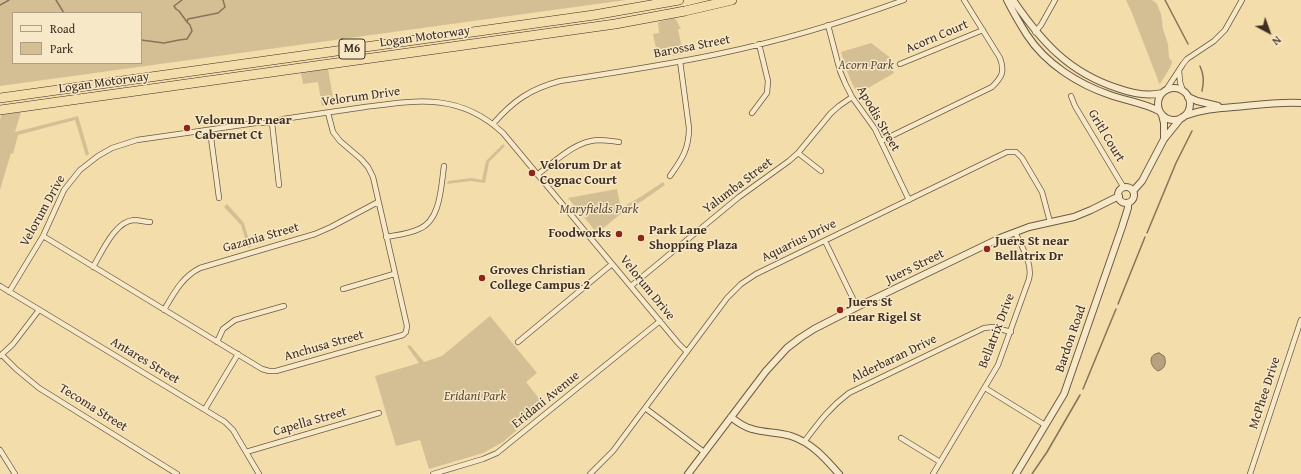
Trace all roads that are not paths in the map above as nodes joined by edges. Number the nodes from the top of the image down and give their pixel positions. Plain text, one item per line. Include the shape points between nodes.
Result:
1 (679, 0) edge
2 (732, 0) edge
3 (904, 0) edge
4 (964, 0) edge
5 (1007, 0) edge
6 (1013, 0) edge
7 (1055, 0) edge
8 (1242, 0) edge
9 (828, 25) junction
10 (983, 30) junction
11 (1035, 32) junction
12 (759, 44) junction
13 (680, 61) junction
14 (900, 64) dead end
15 (1179, 70) junction
16 (1164, 91) junction
17 (1183, 91) junction
18 (1071, 96) dead end
19 (852, 97) junction
20 (1188, 97) junction
21 (3, 98) edge
22 (1301, 103) edge
23 (1222, 107) junction
24 (1, 110) edge
25 (328, 113) junction
26 (752, 113) dead end
27 (1160, 113) junction
28 (1183, 117) junction
29 (272, 123) junction
30 (493, 124) junction
31 (210, 130) junction
32 (1164, 139) junction
33 (881, 141) junction
34 (619, 142) dead end
35 (798, 153) junction
36 (444, 166) dead end
37 (821, 171) dead end
38 (538, 174) junction
39 (670, 176) dead end
40 (280, 185) dead end
41 (1124, 188) junction
42 (1134, 192) junction
43 (1119, 196) junction
44 (219, 198) dead end
45 (909, 200) junction
46 (378, 202) junction
47 (1128, 202) junction
48 (150, 222) dead end
49 (1050, 222) junction
50 (1015, 232) junction
51 (43, 236) junction
52 (386, 237) junction
53 (825, 241) junction
54 (612, 264) junction
55 (94, 267) junction
56 (394, 274) junction
57 (0, 286) edge
58 (631, 286) junction
59 (343, 289) dead end
60 (10, 292) junction
61 (284, 306) dead end
62 (857, 307) junction
63 (39, 310) junction
64 (164, 310) junction
65 (1301, 320) edge
66 (660, 321) junction
67 (1011, 332) junction
68 (216, 342) junction
69 (518, 342) dead end
70 (687, 352) junction
71 (238, 354) junction
72 (1, 356) edge
73 (985, 388) junction
74 (645, 408) junction
75 (205, 409) junction
76 (379, 413) dead end
77 (731, 417) junction
78 (1045, 425) junction
79 (901, 438) dead end
80 (804, 442) junction
81 (0, 450) edge
82 (246, 452) junction
83 (704, 452) junction
84 (940, 462) junction
85 (444, 472) edge
86 (15, 474) edge
87 (177, 474) edge
88 (259, 474) edge
89 (433, 474) edge
90 (590, 474) edge
91 (688, 474) edge
92 (838, 474) edge
93 (933, 474) edge
94 (1016, 474) edge
95 (1250, 474) edge

1 - 21 highway, Logan Motorway / M6 via 594,15
2 - 24 highway, Logan Motorway / M6 via 615,24
3 - 9 street, Barossa Street
4 - 10 street
5 - 27 street via 1027,36 1065,73 1096,90 1122,100 1143,104
6 - 11 street
7 - 11 street
8 - 15 street via 1225,30 1214,41 1187,59
9 - 12 street, Barossa Street
9 - 19 street, Apodis Street via 840,71
10 - 14 street, Acorn Court
10 - 33 street via 1003,67 998,81 992,87
11 - 16 street via 1071,66 1101,83 1146,95
12 - 13 street, Barossa Street
12 - 26 street via 768,87 763,100
13 - 30 street, Barossa Street via 547,84 521,97
13 - 39 street via 690,128 683,157
15 - 16 street
15 - 17 street
16 - 17 street via 1175,88
16 - 27 street via 1158,101
17 - 20 street
18 - 41 street, Gritl Court
19 - 33 street, Apodis Street
19 - 35 street, Yalumba Street via 830,113
20 - 23 street
20 - 28 street via 1190,105
22 - 23 street
23 - 28 street
25 - 29 street, Velorum Drive via 283,119
25 - 30 street, Velorum Drive via 404,102 433,101 452,104
25 - 46 street, Anchusa Street via 333,132 368,167 373,177
27 - 28 street via 1172,120
27 - 32 street via 1164,123
28 - 32 street
29 - 31 street, Velorum Drive
29 - 40 street
30 - 38 street, Velorum Drive
31 - 44 street
31 - 51 street, Velorum Drive via 136,140 98,156 69,183
32 - 42 street
33 - 45 street, Apodis Street
34 - 38 street via 597,140 580,144
35 - 37 street
35 - 58 street, Yalumba Street via 739,197
36 - 52 street via 436,213 431,220 419,230
38 - 54 street, Velorum Drive
41 - 42 street via 1130,188
41 - 43 street
42 - 47 street via 1134,198
43 - 47 street via 1121,201
43 - 49 street, Juers Street via 1074,217
45 - 49 street, Aquarius Drive via 1013,151 1022,158 1042,192
45 - 53 street, Aquarius Drive
46 - 52 street, Anchusa Street
46 - 64 street, Gazania Street via 315,234 192,272 179,284
47 - 78 street, Bardon Road via 1122,227 1064,394
48 - 55 street via 124,222 116,229
49 - 50 street, Juers Street
50 - 62 street, Juers Street
50 - 67 street, Bellatrix Drive via 1031,272
51 - 55 street, Anchusa Street
51 - 60 street, Velorum Drive
52 - 56 street, Anchusa Street
53 - 62 street
53 - 70 street, Aquarius Drive via 756,274 741,284 727,298
54 - 58 street, Velorum Drive
54 - 69 street
55 - 64 street, Anchusa Street
56 - 59 street
56 - 71 street, Anchusa Street via 407,326 403,335 276,371 262,369
57 - 60 street, Antares Street
58 - 66 street, Velorum Drive
60 - 63 street, Antares Street
61 - 68 street via 235,320 223,329
62 - 77 street, Juers Street via 814,329 787,348
63 - 72 street
63 - 75 street, Antares Street
64 - 68 street, Anchusa Street
65 - 95 street, McPhee Drive
66 - 70 street, Velorum Drive
66 - 85 street, Eridani Avenue via 497,453
67 - 73 street, Bellatrix Drive via 998,365
67 - 80 street, Alderbaran Drive via 993,327 984,328 849,393 836,402
68 - 71 street, Anchusa Street
70 - 74 street, Aquarius Drive
71 - 75 street
72 - 87 street, Tecoma Street via 39,388
73 - 78 street
73 - 84 street, Bellatrix Drive
74 - 83 street
74 - 90 street, Aquarius Drive via 613,451
75 - 82 street, Antares Street via 231,427
76 - 82 street, Capella Street
77 - 80 street via 749,428 792,436
77 - 83 street, Juers Street
78 - 94 street, Bardon Road
79 - 84 street
80 - 92 street via 827,460
81 - 86 street
82 - 88 street, Antares Street
83 - 91 street, Juers Street
84 - 93 street, Bellatrix Drive
85 - 89 street, Eridani Avenue

